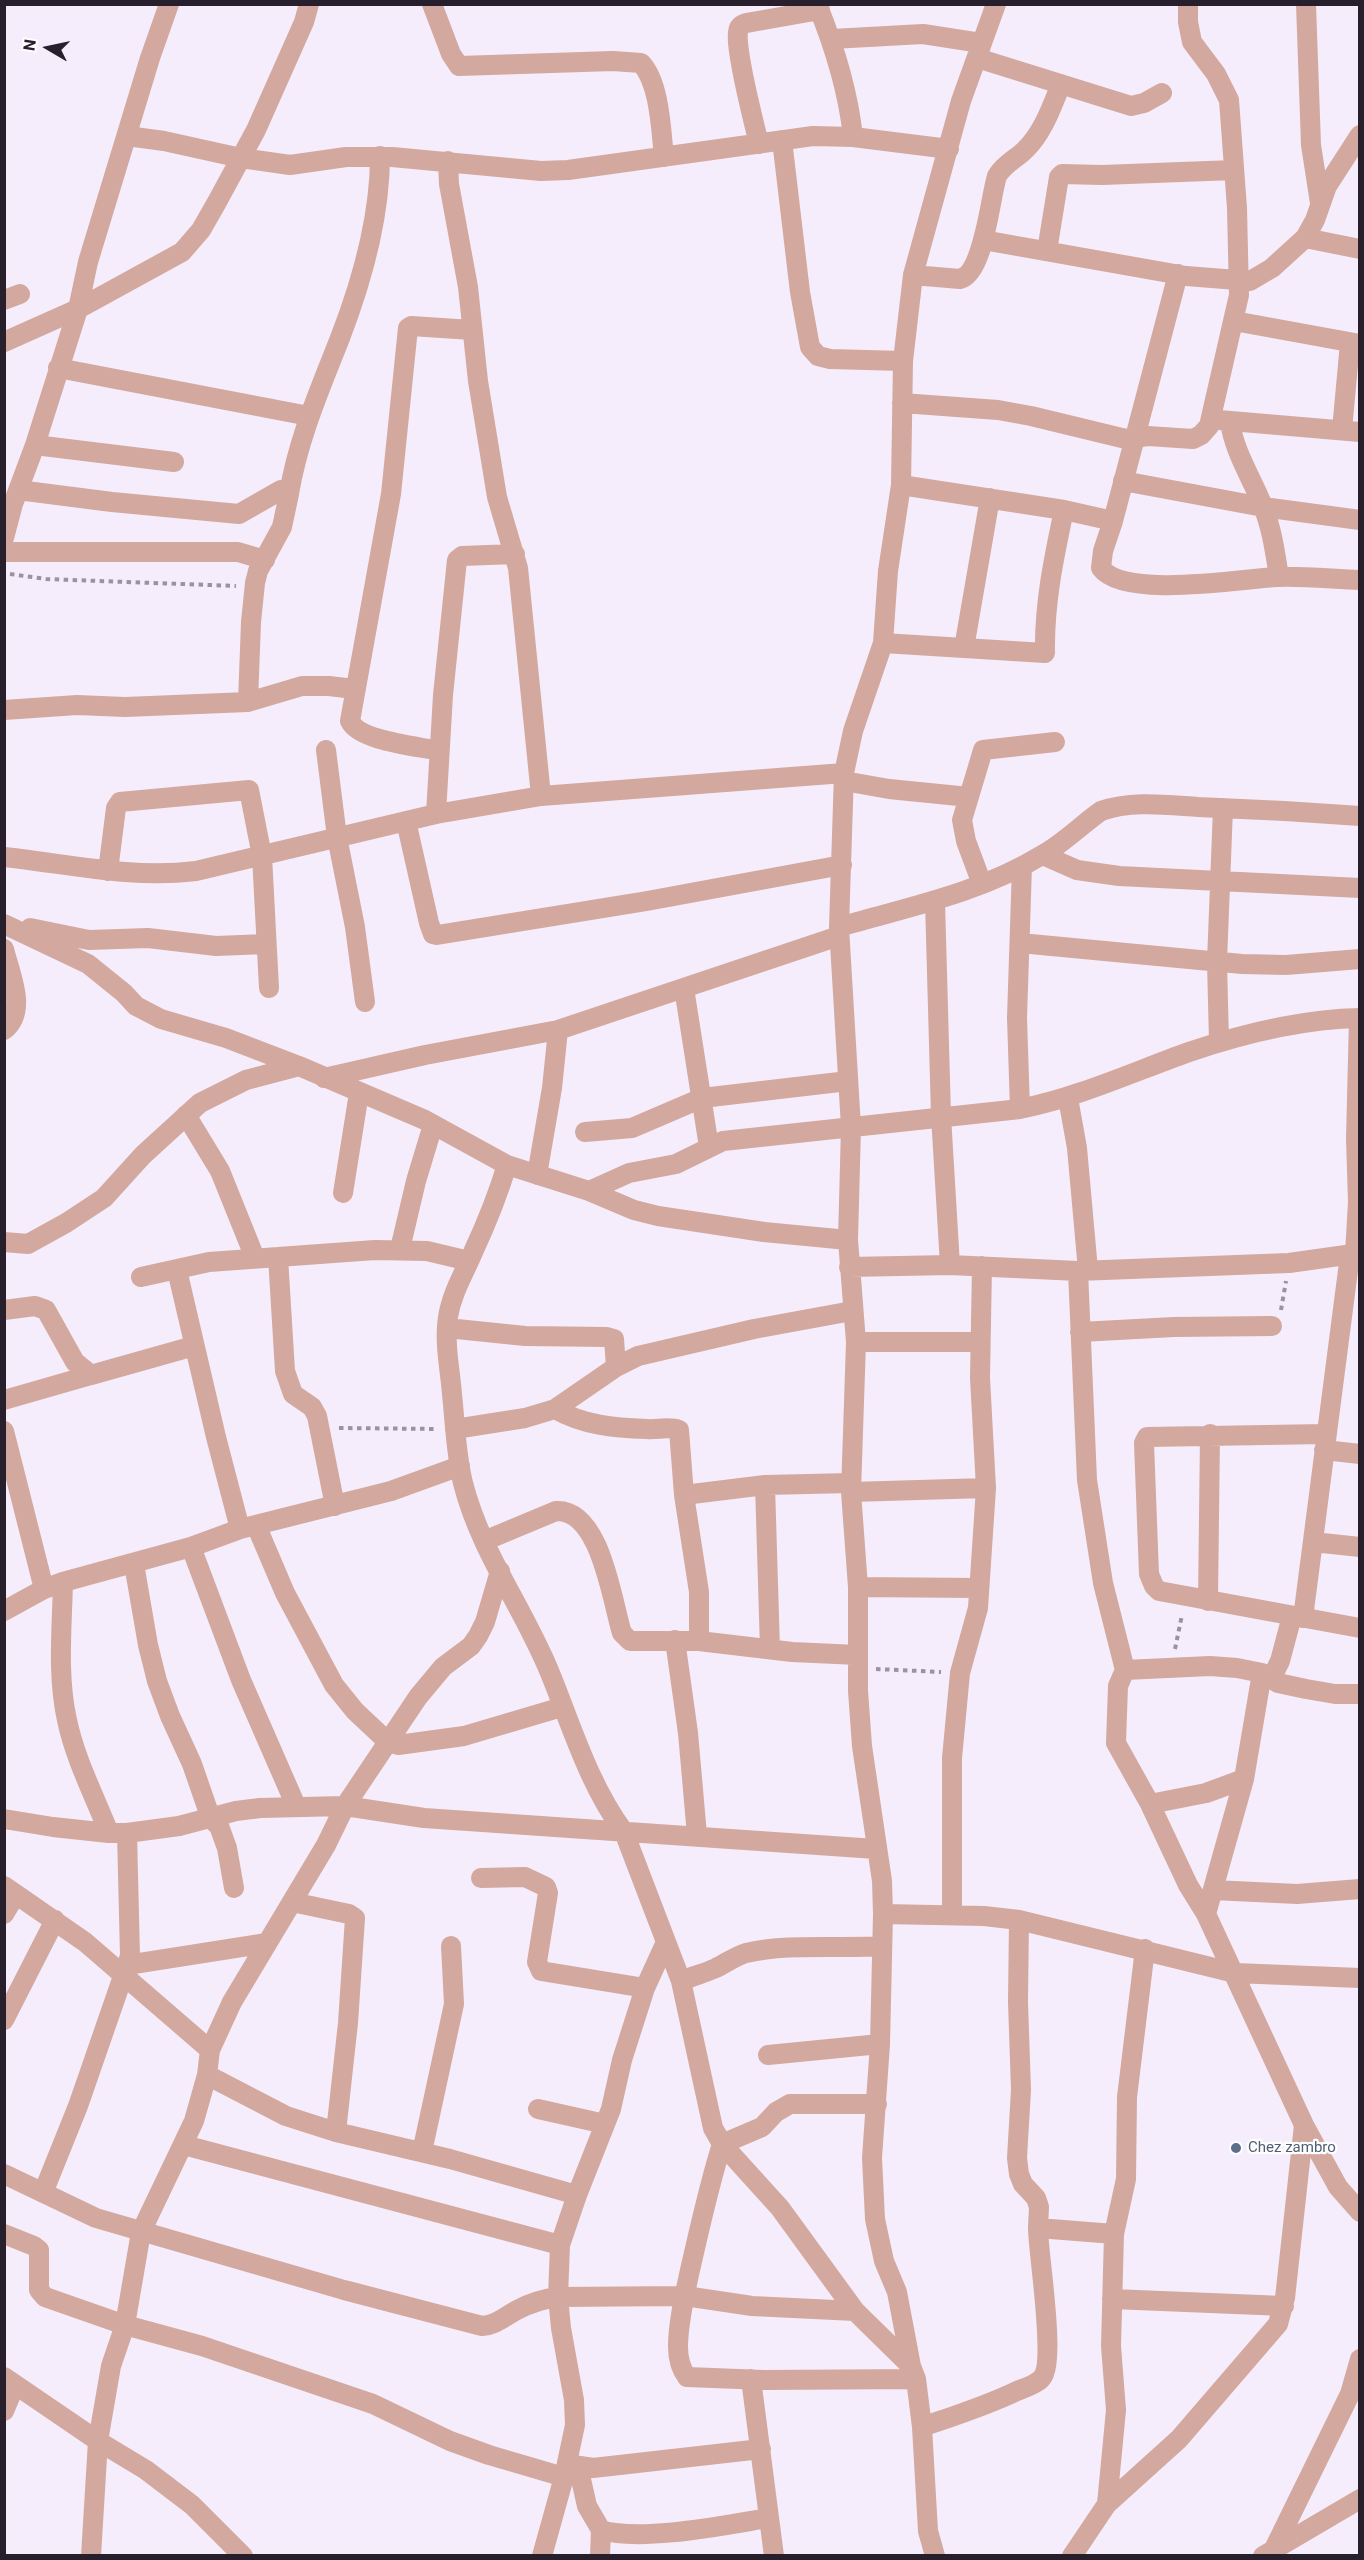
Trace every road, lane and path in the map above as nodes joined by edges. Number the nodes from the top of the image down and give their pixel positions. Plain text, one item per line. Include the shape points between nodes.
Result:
1 (169, 4) edge
2 (309, 4) edge
3 (432, 4) edge
4 (996, 4) edge
5 (1188, 4) edge
6 (1306, 4) edge
7 (818, 7) edge
8 (832, 39) junction
9 (979, 50) junction
10 (1061, 84) junction
11 (1162, 93) dead end
12 (1359, 135) edge
13 (127, 136) junction
14 (853, 137) junction
15 (782, 140) junction
16 (759, 144) junction
17 (949, 149) junction
18 (380, 156) junction
19 (664, 157) junction
20 (241, 158) junction
21 (448, 161) junction
22 (1234, 170) junction
23 (1320, 202) junction
24 (1305, 238) junction
25 (983, 240) junction
26 (1359, 249) edge
27 (1047, 251) junction
28 (1178, 274) junction
29 (913, 275) junction
30 (1240, 281) junction
31 (78, 309) junction
32 (1234, 321) junction
33 (472, 330) junction
34 (4, 342) edge
35 (1355, 343) edge
36 (903, 361) junction
37 (57, 368) junction
38 (903, 403) junction
39 (309, 416) junction
40 (1221, 420) junction
41 (1351, 431) edge
42 (1133, 438) junction
43 (34, 445) junction
44 (174, 462) dead end
45 (1122, 481) junction
46 (901, 485) junction
47 (18, 490) junction
48 (289, 494) junction
49 (990, 498) junction
50 (1263, 507) junction
51 (1064, 510) junction
52 (1359, 520) edge
53 (1113, 521) junction
54 (4, 538) edge
55 (4, 552) edge
56 (515, 554) junction
57 (264, 560) junction
58 (4, 573) edge
59 (1280, 577) junction
60 (1359, 580) edge
61 (254, 588) junction
62 (882, 643) junction
63 (964, 648) junction
64 (354, 689) junction
65 (248, 702) junction
66 (4, 710) edge
67 (1056, 742) dead end
68 (326, 750) dead end
69 (439, 751) junction
70 (844, 777) junction
71 (541, 796) junction
72 (969, 797) junction
73 (1223, 808) junction
74 (436, 814) junction
75 (1359, 816) edge
76 (406, 821) junction
77 (337, 837) junction
78 (1043, 855) junction
79 (4, 856) edge
80 (262, 856) junction
81 (842, 865) junction
82 (1022, 866) junction
83 (108, 871) junction
84 (1220, 881) junction
85 (982, 884) junction
86 (1359, 888) edge
87 (934, 901) junction
88 (4, 923) edge
89 (839, 932) junction
90 (266, 944) junction
91 (1020, 944) junction
92 (4, 949) edge
93 (1359, 959) edge
94 (1217, 962) junction
95 (269, 988) dead end
96 (684, 988) junction
97 (365, 1002) dead end
98 (1359, 1018) edge
99 (4, 1030) edge
100 (558, 1030) junction
101 (1220, 1042) junction
102 (298, 1066) junction
103 (324, 1077) junction
104 (848, 1081) junction
105 (359, 1093) junction
106 (702, 1098) junction
107 (1068, 1098) junction
108 (1020, 1109) junction
109 (186, 1115) junction
110 (941, 1116) junction
111 (433, 1125) junction
112 (851, 1127) junction
113 (585, 1132) dead end
114 (709, 1147) junction
115 (507, 1165) junction
116 (537, 1175) junction
117 (1359, 1188) edge
118 (589, 1191) junction
119 (343, 1193) dead end
120 (848, 1240) junction
121 (4, 1242) edge
122 (400, 1249) junction
123 (1355, 1254) edge
124 (278, 1257) junction
125 (255, 1258) junction
126 (470, 1261) junction
127 (1289, 1263) junction
128 (950, 1265) junction
129 (982, 1266) junction
130 (849, 1267) junction
131 (177, 1270) junction
132 (1083, 1270) junction
133 (141, 1277) dead end
134 (4, 1310) edge
135 (852, 1311) junction
136 (1272, 1326) joint
137 (447, 1328) junction
138 (1080, 1332) junction
139 (856, 1342) junction
140 (980, 1342) junction
141 (194, 1346) junction
142 (616, 1367) junction
143 (92, 1375) junction
144 (4, 1400) edge
145 (555, 1409) junction
146 (320, 1428) junction
147 (455, 1429) junction
148 (4, 1431) edge
149 (1210, 1434) junction
150 (1325, 1442) junction
151 (1359, 1454) edge
152 (460, 1466) junction
153 (765, 1485) junction
154 (851, 1487) junction
155 (986, 1488) junction
156 (684, 1495) junction
157 (335, 1506) junction
158 (248, 1527) junction
159 (484, 1540) junction
160 (1313, 1542) junction
161 (191, 1547) junction
162 (1359, 1547) edge
163 (134, 1564) junction
164 (500, 1571) junction
165 (63, 1582) junction
166 (858, 1587) junction
167 (979, 1588) junction
168 (44, 1589) junction
169 (1186, 1596) junction
170 (14, 1600) edge
171 (1208, 1601) junction
172 (4, 1611) edge
173 (1298, 1617) junction
174 (1359, 1628) edge
175 (675, 1640) junction
176 (699, 1641) junction
177 (770, 1649) junction
178 (858, 1662) junction
179 (1171, 1667) junction
180 (1125, 1670) junction
181 (960, 1673) junction
182 (1267, 1676) junction
183 (1359, 1694) edge
184 (562, 1707) junction
185 (388, 1742) junction
186 (1244, 1779) junction
187 (1149, 1804) junction
188 (296, 1806) junction
189 (345, 1806) junction
190 (4, 1819) edge
191 (211, 1819) junction
192 (624, 1832) junction
193 (118, 1833) junction
194 (697, 1835) junction
195 (876, 1849) junction
196 (481, 1878) dead end
197 (234, 1888) dead end
198 (1359, 1888) edge
199 (10, 1890) edge
200 (1213, 1890) junction
201 (292, 1902) junction
202 (4, 1914) edge
203 (883, 1914) junction
204 (952, 1914) junction
205 (1206, 1914) junction
206 (55, 1920) junction
207 (1019, 1920) junction
208 (666, 1942) junction
209 (267, 1943) junction
210 (451, 1946) dead end
211 (882, 1946) junction
212 (1145, 1949) junction
213 (126, 1970) junction
214 (1234, 1973) junction
215 (1359, 1978) edge
216 (681, 1981) junction
217 (645, 1988) junction
218 (4, 2020) edge
219 (880, 2044) junction
220 (210, 2050) junction
221 (768, 2055) dead end
222 (207, 2076) junction
223 (877, 2104) junction
224 (538, 2109) dead end
225 (605, 2124) junction
226 (1304, 2125) junction
227 (336, 2132) junction
228 (722, 2144) junction
229 (184, 2145) junction
230 (422, 2152) junction
231 (4, 2174) edge
232 (43, 2193) junction
233 (577, 2195) junction
234 (1359, 2212) edge
235 (1038, 2228) junction
236 (141, 2232) junction
237 (4, 2234) edge
238 (1113, 2234) junction
239 (560, 2245) junction
240 (685, 2296) junction
241 (558, 2297) junction
242 (1112, 2299) junction
243 (1284, 2306) junction
244 (855, 2311) junction
245 (125, 2325) junction
246 (1359, 2359) edge
247 (913, 2372) junction
248 (751, 2379) junction
249 (10, 2381) edge
250 (4, 2411) edge
251 (922, 2427) junction
252 (98, 2441) junction
253 (761, 2449) junction
254 (570, 2469) junction
255 (1359, 2499) edge
256 (1107, 2505) junction
257 (768, 2518) junction
258 (601, 2530) junction
259 (1269, 2551) edge
260 (91, 2556) edge
261 (243, 2556) edge
262 (542, 2556) edge
263 (600, 2556) edge
264 (774, 2556) edge
265 (935, 2556) edge
266 (1072, 2556) edge

1 - 13 street
2 - 20 street
3 - 19 street via 459,66 641,63 659,108
4 - 9 street
5 - 22 street via 1192,42 1227,93
6 - 23 street via 1311,145
7 - 8 street
7 - 16 street via 743,24 738,29
8 - 9 street via 923,34
8 - 14 street via 846,89
9 - 10 street
9 - 17 street
10 - 11 street via 1131,106
10 - 25 street via 1036,137 997,176
12 - 23 street
13 - 20 street
13 - 31 street via 88,262
14 - 15 street
14 - 17 street
15 - 16 street
15 - 36 street via 810,347 818,356 830,359
16 - 19 street
17 - 29 street
18 - 20 street via 290,165
18 - 21 street
18 - 39 street via 378,198 360,279
19 - 21 street via 550,170
20 - 31 street via 201,230 182,252
21 - 33 street
22 - 27 street via 1062,174
22 - 30 street
23 - 24 street
24 - 26 street
24 - 30 street via 1272,268 1250,281
25 - 27 street
25 - 29 street via 976,263 966,278
27 - 28 street
28 - 30 street
28 - 42 street
29 - 36 street
30 - 32 street
31 - 34 street
31 - 37 street
32 - 35 street
32 - 40 street
33 - 56 street via 500,512
33 - 64 street via 408,328 391,495
35 - 41 street
36 - 38 street
37 - 39 street
37 - 43 street
38 - 42 street via 998,410
38 - 46 street
39 - 48 street
40 - 41 street
40 - 42 street via 1196,438
40 - 50 street
42 - 45 street
43 - 44 street
43 - 47 street
45 - 50 street
45 - 53 street
46 - 49 street
46 - 62 street
47 - 48 street via 234,514 243,513 281,490
47 - 54 street
48 - 57 street via 282,527
49 - 51 street
49 - 63 street
50 - 52 street
50 - 59 street
51 - 53 street
51 - 63 street via 1049,585 1045,653
53 - 59 street via 1101,568 1119,580 1161,585
55 - 57 street via 238,552
56 - 69 street via 462,556 456,560
56 - 71 street via 525,618
57 - 61 street
58 - 61 path via 46,579
59 - 60 street
61 - 65 street
62 - 63 street
62 - 70 street via 853,731
64 - 65 street via 303,687
64 - 69 street via 350,720 359,732
65 - 66 street
67 - 72 street via 983,750
68 - 77 street
69 - 74 street
70 - 71 street
70 - 72 street via 889,789
70 - 81 street
71 - 74 street
72 - 85 street via 963,829
73 - 75 street
73 - 78 street via 1110,807
73 - 84 street
74 - 76 street
76 - 77 street
76 - 81 street via 429,923 437,935
77 - 80 street
77 - 97 street via 356,927
78 - 82 street
78 - 84 street via 1093,873
79 - 83 street
80 - 83 street via 169,874
80 - 83 street via 251,794 242,789 120,802
80 - 90 street
81 - 89 street
82 - 85 street
82 - 91 street
84 - 86 street
84 - 94 street
85 - 87 street
87 - 89 street
87 - 110 street
88 - 90 street via 89,940 148,938 216,946
88 - 102 street via 88,964 136,1006 160,1019 226,1038
89 - 96 street
89 - 104 street
90 - 95 street
91 - 94 street
91 - 108 street
92 - 99 street via 18,1006 10,1026
93 - 94 street via 1286,965
94 - 101 street
96 - 100 street
96 - 106 street
98 - 101 street via 1337,1018
98 - 117 street
100 - 103 street
100 - 116 street
101 - 107 street
102 - 103 street
102 - 109 street via 238,1084 200,1103
103 - 105 street
104 - 106 street
104 - 112 street
105 - 111 street
105 - 119 street
106 - 113 street via 632,1128
106 - 114 street
107 - 108 street
107 - 132 street via 1079,1167
108 - 110 street
109 - 121 street via 104,1198 28,1244
109 - 125 street via 220,1171
110 - 112 street
110 - 128 street
111 - 115 street
111 - 122 street
112 - 114 street via 748,1137
112 - 120 street
114 - 118 street via 676,1164 629,1173
115 - 116 street
115 - 126 street
116 - 118 street
117 - 123 street
118 - 120 street via 658,1216 764,1233
120 - 130 street
122 - 124 street
122 - 126 street
123 - 127 street
123 - 150 street
124 - 125 street
124 - 146 street via 285,1371 294,1394 315,1410
125 - 131 street via 209,1262
126 - 137 street via 456,1288
127 - 132 street
127 - 136 path via 1280,1315
128 - 129 street
128 - 130 street
129 - 132 street
129 - 140 street
130 - 135 street
131 - 133 street
131 - 141 street
132 - 138 street
134 - 143 street via 35,1306 46,1310 75,1362
135 - 139 street
135 - 142 street via 650,1353
136 - 138 street
137 - 142 street via 525,1336 607,1336 614,1339
137 - 147 street
138 - 180 street via 1089,1490 1102,1582
139 - 140 street
139 - 154 street
140 - 155 street
141 - 143 street
141 - 158 street
142 - 145 street
143 - 144 street
145 - 147 street
145 - 156 street via 575,1420 594,1424 678,1429
146 - 147 path
146 - 157 street
147 - 152 street
148 - 168 street
149 - 150 street
149 - 169 street via 1145,1439 1149,1574 1159,1591
149 - 171 street
150 - 151 street
150 - 160 street
152 - 157 street
152 - 159 street
153 - 154 street
153 - 156 street
153 - 177 street
154 - 155 street
154 - 166 street
155 - 167 street
156 - 176 street via 699,1592
157 - 158 street
158 - 161 street
158 - 185 street via 334,1685
159 - 164 street
159 - 175 street via 553,1511 569,1512 588,1530 602,1557 624,1637 635,1642
160 - 162 street
160 - 173 street
161 - 163 street
161 - 188 street via 237,1670
163 - 165 street
163 - 191 street via 157,1681
164 - 184 street
164 - 185 street via 478,1636 443,1667
165 - 168 street
165 - 193 street via 61,1667 67,1719 72,1739
166 - 167 street
166 - 178 street
167 - 181 street via 974,1625
168 - 170 street
169 - 171 street
169 - 179 path
170 - 172 street
171 - 173 street
173 - 174 street
173 - 182 street via 1280,1661
175 - 176 street
175 - 194 street
176 - 177 street
177 - 178 street
178 - 181 path
178 - 195 street via 862,1746
179 - 180 street
179 - 182 street via 1228,1667
180 - 187 street via 1118,1686 1116,1743
181 - 204 street via 952,1758
182 - 183 street via 1278,1683 1306,1689
182 - 186 street
184 - 185 street via 464,1736 398,1745
184 - 192 street via 600,1794
185 - 189 street
186 - 187 street via 1206,1793
186 - 200 street
187 - 205 street
188 - 189 street
188 - 191 street via 236,1811
189 - 192 street via 424,1818
189 - 201 street
190 - 193 street
191 - 193 street
191 - 197 street via 219,1826 227,1848
192 - 194 street
192 - 208 street
193 - 213 street via 130,1946
194 - 195 street
195 - 203 street
196 - 217 street via 525,1877 546,1887 537,1962 542,1971
198 - 200 street via 1297,1894
199 - 202 street
199 - 206 street
200 - 205 street
201 - 209 street
201 - 227 street via 354,1918
203 - 204 street
203 - 211 street
204 - 207 street
205 - 214 street
206 - 213 street
206 - 218 street
207 - 212 street
207 - 235 street via 1021,2090 1017,2158 1023,2184 1039,2207
208 - 216 street
208 - 217 street
209 - 213 street
209 - 220 street via 232,2002
210 - 230 street via 454,2004
211 - 216 street via 785,1947 754,1952
211 - 219 street
212 - 214 street
212 - 238 street via 1127,2097 1126,2178
213 - 220 street
213 - 232 street
214 - 215 street
214 - 226 street
216 - 228 street via 707,2109
217 - 225 street
219 - 221 street
219 - 223 street
220 - 222 street
222 - 227 street via 286,2116
222 - 229 street
223 - 228 street via 790,2104 762,2127
223 - 247 street via 872,2158 875,2219 884,2261 897,2292
224 - 225 street
225 - 233 street
226 - 234 street via 1338,2187
226 - 243 street
227 - 230 street
228 - 240 street
228 - 244 street via 780,2208
229 - 236 street
229 - 239 street
230 - 233 street
231 - 232 street
232 - 236 street via 83,2213
233 - 239 street
235 - 238 street
235 - 251 street via 1046,2373 1033,2384 993,2402
236 - 241 street via 482,2326 541,2299
236 - 245 street
237 - 245 street via 39,2250 39,2290 45,2296
238 - 242 street
239 - 241 street
240 - 241 street
240 - 244 street via 752,2306
240 - 248 street via 678,2348 682,2371 687,2377
241 - 254 street via 574,2400
242 - 243 street
242 - 256 street via 1116,2410
243 - 256 street via 1278,2324 1179,2439
244 - 247 street
245 - 252 street via 111,2366
245 - 254 street via 202,2346 373,2404 489,2455
246 - 259 street via 1350,2394
247 - 248 street
247 - 251 street
248 - 253 street
249 - 250 street
249 - 252 street
251 - 265 street via 928,2531
252 - 260 street
252 - 261 street via 146,2470 192,2505
253 - 254 street
253 - 257 street
254 - 258 street
254 - 262 street
255 - 259 street
256 - 266 street
257 - 258 street via 651,2533
257 - 264 street
258 - 263 street

